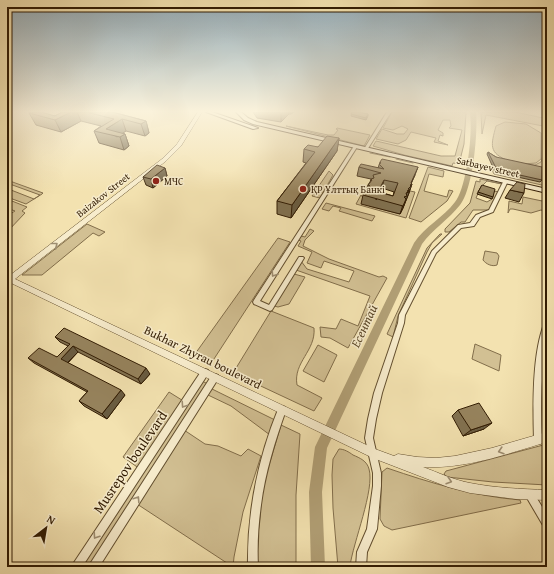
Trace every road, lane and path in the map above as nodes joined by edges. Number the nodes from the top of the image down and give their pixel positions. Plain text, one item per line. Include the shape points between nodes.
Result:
1 (183, 139) edge
2 (320, 139) edge
3 (372, 139) edge
4 (355, 147) junction
5 (366, 149) junction
6 (506, 181) junction
7 (547, 191) edge
8 (301, 258) dead end
9 (8, 281) edge
10 (547, 324) edge
11 (205, 372) junction
12 (214, 377) junction
13 (282, 410) junction
14 (542, 439) edge
15 (154, 450) junction
16 (373, 453) junction
17 (164, 456) junction
18 (433, 464) junction
19 (433, 476) junction
20 (530, 495) junction
21 (547, 495) edge
22 (105, 522) junction
23 (547, 524) edge
24 (116, 530) junction
25 (76, 567) edge
26 (93, 567) edge
27 (253, 567) edge
28 (361, 567) edge

9 -> 1 street, Baizakov Street via 164,160
2 - 4 main road, Satbayev street
3 - 5 street
4 - 5 main road, Satbayev street
4 -> 8 street via 256,302 270,308
5 - 6 main road, Satbayev street
6 - 7 main road, Satbayev street
6 - 16 street via 490,211 478,216 472,224 460,226 438,247 418,282 402,315 378,393 369,438
9 - 11 street, Bukhar Zhyrau boulevard via 22,284
10 - 14 street via 542,338 537,411
11 - 12 street, Bukhar Zhyrau boulevard
11 -> 15 street, Musrepov boulevard
12 - 13 street, Bukhar Zhyrau boulevard
12 - 17 street, Musrepov boulevard
13 - 16 street, Bukhar Zhyrau boulevard
13 - 27 street via 263,464 255,506
14 -> 18 street, Bukhar Zhyrau boulevard via 482,457
15 - 17 street
15 - 22 street, Musrepov boulevard
16 - 18 street, Bukhar Zhyrau boulevard via 404,461
16 - 19 street, Bukhar Zhyrau boulevard
16 - 28 street via 377,486 372,528 362,552
24 -> 17 street, Musrepov boulevard
18 - 19 street
19 -> 20 street, Bukhar Zhyrau boulevard via 470,488
20 - 21 street, Bukhar Zhyrau boulevard
20 - 23 street
22 - 24 street
22 -> 25 street, Musrepov boulevard
24 - 26 street, Musrepov boulevard

